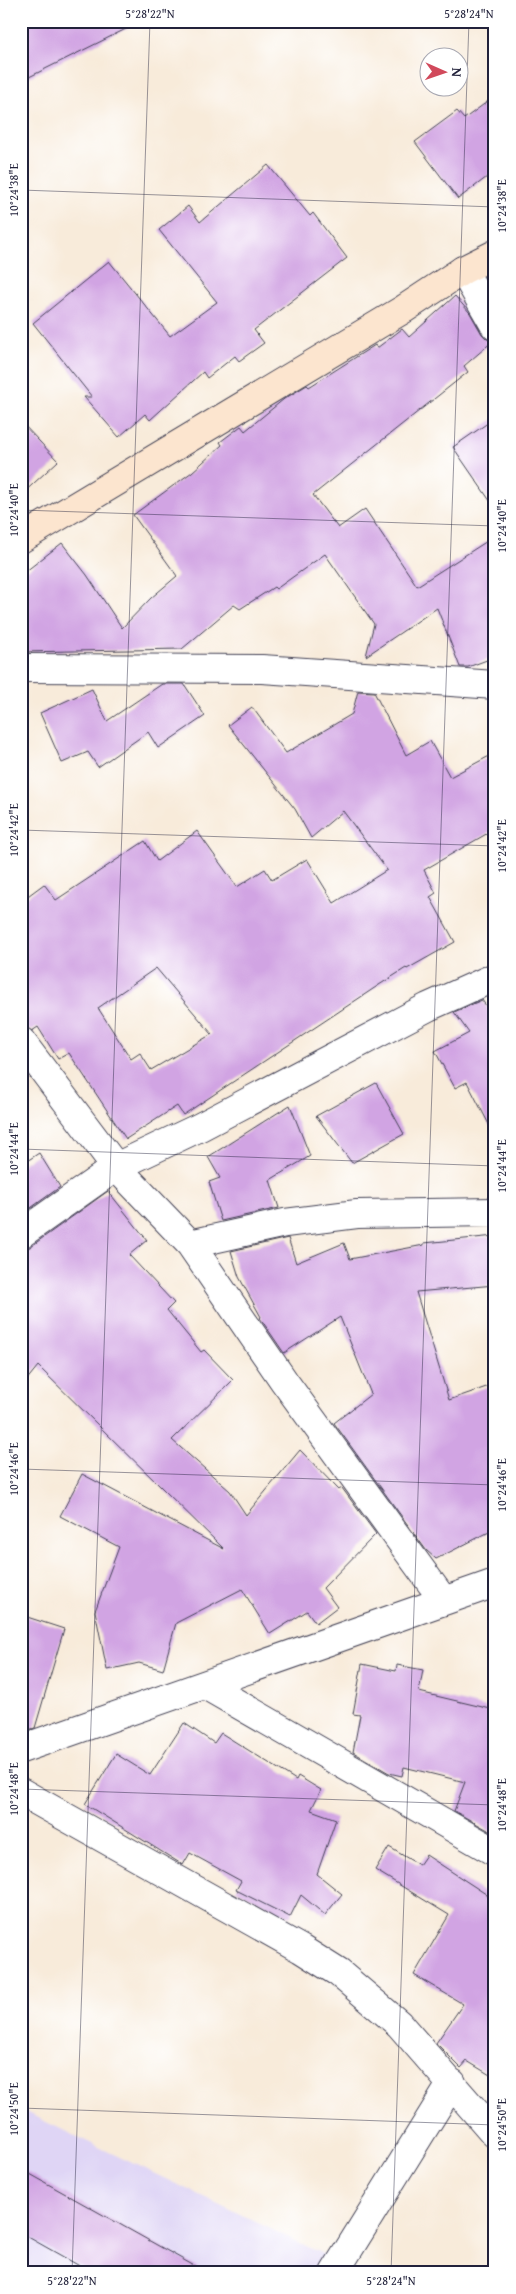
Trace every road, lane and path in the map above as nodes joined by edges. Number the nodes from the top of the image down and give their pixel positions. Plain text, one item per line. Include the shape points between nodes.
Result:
1 (495, 254) edge
2 (463, 270) junction
3 (495, 326) edge
4 (21, 539) edge
5 (21, 668) edge
6 (495, 685) edge
7 (495, 977) edge
8 (21, 1041) edge
9 (116, 1167) junction
10 (495, 1212) edge
11 (21, 1234) edge
12 (190, 1244) junction
13 (495, 1583) edge
14 (444, 1601) junction
15 (205, 1685) junction
16 (21, 1749) edge
17 (21, 1792) edge
18 (495, 1852) edge
19 (452, 2083) junction
20 (495, 2134) edge
21 (334, 2273) edge

1 - 2 street
2 - 3 street
2 - 4 street via 404,309
5 - 6 street via 262,669
7 - 9 street via 428,1007
8 - 9 street
9 - 11 street
9 - 12 street
10 - 12 street via 357,1214 285,1223
12 - 14 street via 284,1381
13 - 14 street
14 - 15 street
15 - 16 street
15 - 18 street
17 - 19 street via 340,1973 399,2024
19 - 20 street
19 - 21 street

